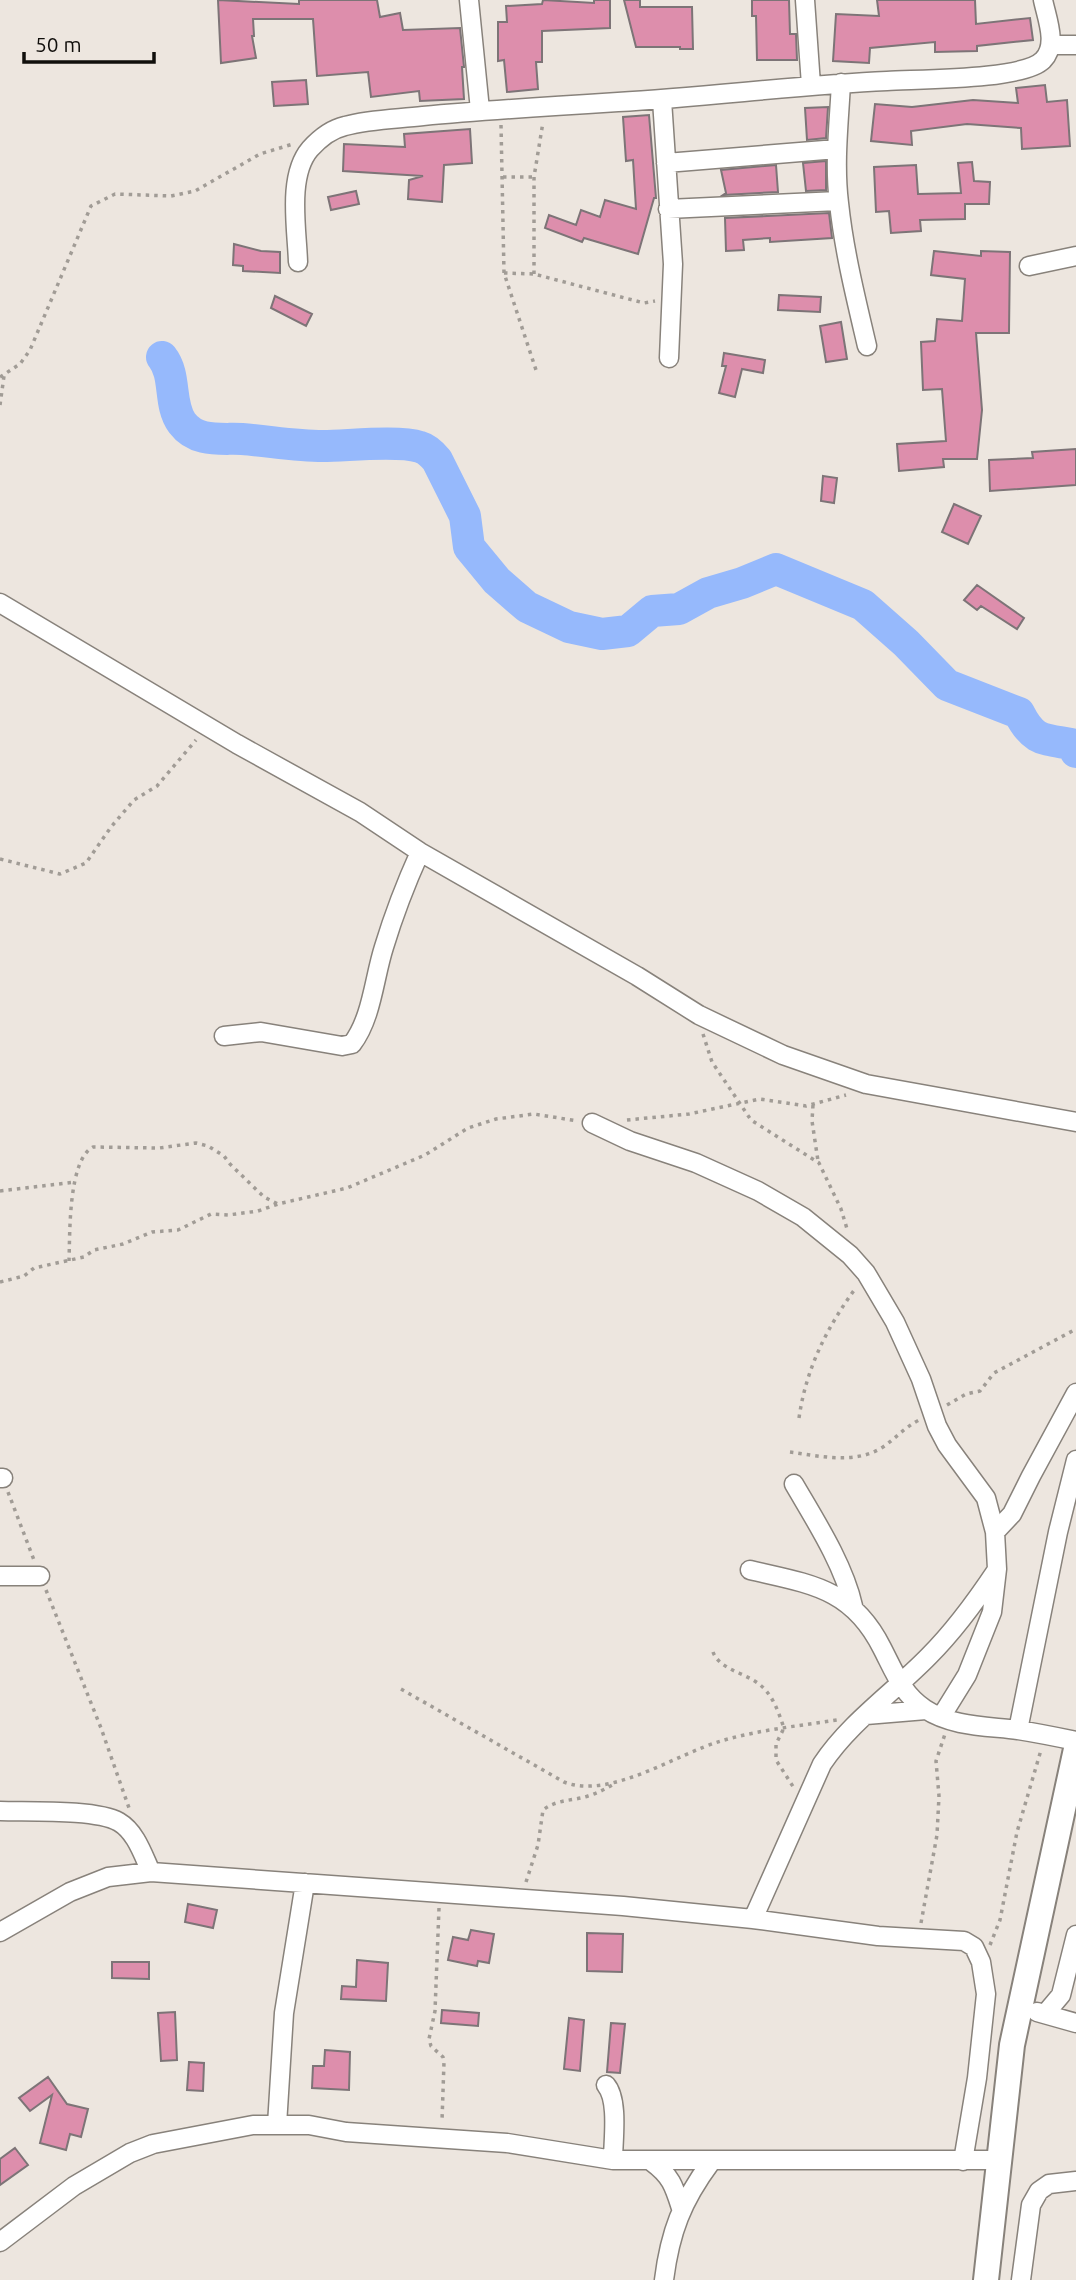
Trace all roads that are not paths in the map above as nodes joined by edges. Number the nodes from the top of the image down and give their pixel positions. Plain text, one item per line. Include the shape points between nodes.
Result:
1 (469, 0) edge
2 (805, 0) edge
3 (1043, 0) edge
4 (1051, 45) junction
5 (1076, 45) edge
6 (841, 83) junction
7 (811, 85) junction
8 (662, 100) junction
9 (480, 110) junction
10 (837, 149) junction
11 (666, 163) junction
12 (838, 201) junction
13 (668, 209) junction
14 (1076, 256) edge
15 (298, 262) dead end
16 (1029, 266) dead end
17 (867, 346) dead end
18 (669, 358) dead end
19 (1, 606) edge
20 (420, 852) junction
21 (224, 1036) dead end
22 (1076, 1122) edge
23 (592, 1123) road end
24 (1076, 1393) edge
25 (1076, 1460) edge
26 (794, 1484) dead end
27 (996, 1532) junction
28 (997, 1569) junction
29 (750, 1570) dead end
30 (0, 1576) edge
31 (40, 1576) road end
32 (853, 1606) junction
33 (899, 1683) junction
34 (866, 1715) junction
35 (940, 1715) junction
36 (1018, 1730) junction
37 (1076, 1741) edge
38 (1076, 1749) edge
39 (0, 1811) edge
40 (151, 1872) junction
41 (305, 1883) junction
42 (752, 1919) junction
43 (0, 1932) edge
44 (1076, 1935) edge
45 (1020, 2007) junction
46 (1045, 2014) junction
47 (1076, 2023) edge
48 (606, 2085) dead end
49 (277, 2125) junction
50 (613, 2160) junction
51 (999, 2160) junction
52 (963, 2161) junction
53 (652, 2162) junction
54 (711, 2162) junction
55 (1076, 2181) edge
56 (681, 2208) junction
57 (0, 2242) edge
58 (664, 2280) edge
59 (986, 2280) edge
60 (1021, 2280) edge

1 - 9 street
2 - 7 street
3 - 4 street
4 - 5 street
4 - 6 street via 1042,61 1014,72
6 - 7 street
6 - 10 street
7 - 8 street
8 - 9 street
8 - 11 street
9 - 15 street via 370,121 344,126 321,139 302,161 296,182
10 - 11 street
10 - 12 street
11 - 13 street
12 - 13 street
12 - 17 street
13 - 18 street
14 - 16 street
19 - 20 street via 360,812
20 - 21 street via 401,894 364,1020 352,1044 261,1032
20 - 22 street via 699,1015 783,1055 866,1084
23 - 27 street via 758,1191 803,1217 850,1255 895,1322 947,1445 986,1498
24 - 27 street via 1012,1514
25 - 36 street
26 - 32 street
27 - 28 street
28 - 33 street via 943,1640
28 - 35 street via 992,1612 967,1675
29 - 32 street via 813,1585
30 - 31 street
32 - 33 street via 881,1645
33 - 34 street
33 - 35 street via 914,1700
34 - 35 street
34 - 42 street via 822,1764
35 - 36 street via 973,1726
36 - 37 street
38 - 45 highway
39 - 40 street via 103,1816 134,1836
40 - 41 street
40 - 43 street via 108,1877 70,1892
41 - 42 street
41 - 49 street via 284,2013
42 - 52 street via 964,1941 974,1947 986,1994
44 - 46 street via 1061,1995
45 - 46 street
45 - 51 highway
46 - 47 street
48 - 50 street via 613,2107
49 - 50 street via 507,2143
49 - 57 street via 202,2133 130,2153 74,2186
50 - 53 street
51 - 52 street
51 - 59 highway
52 - 54 street
53 - 54 street
53 - 56 street via 672,2182
54 - 56 street
55 - 60 street via 1049,2184 1031,2204
56 - 58 street

